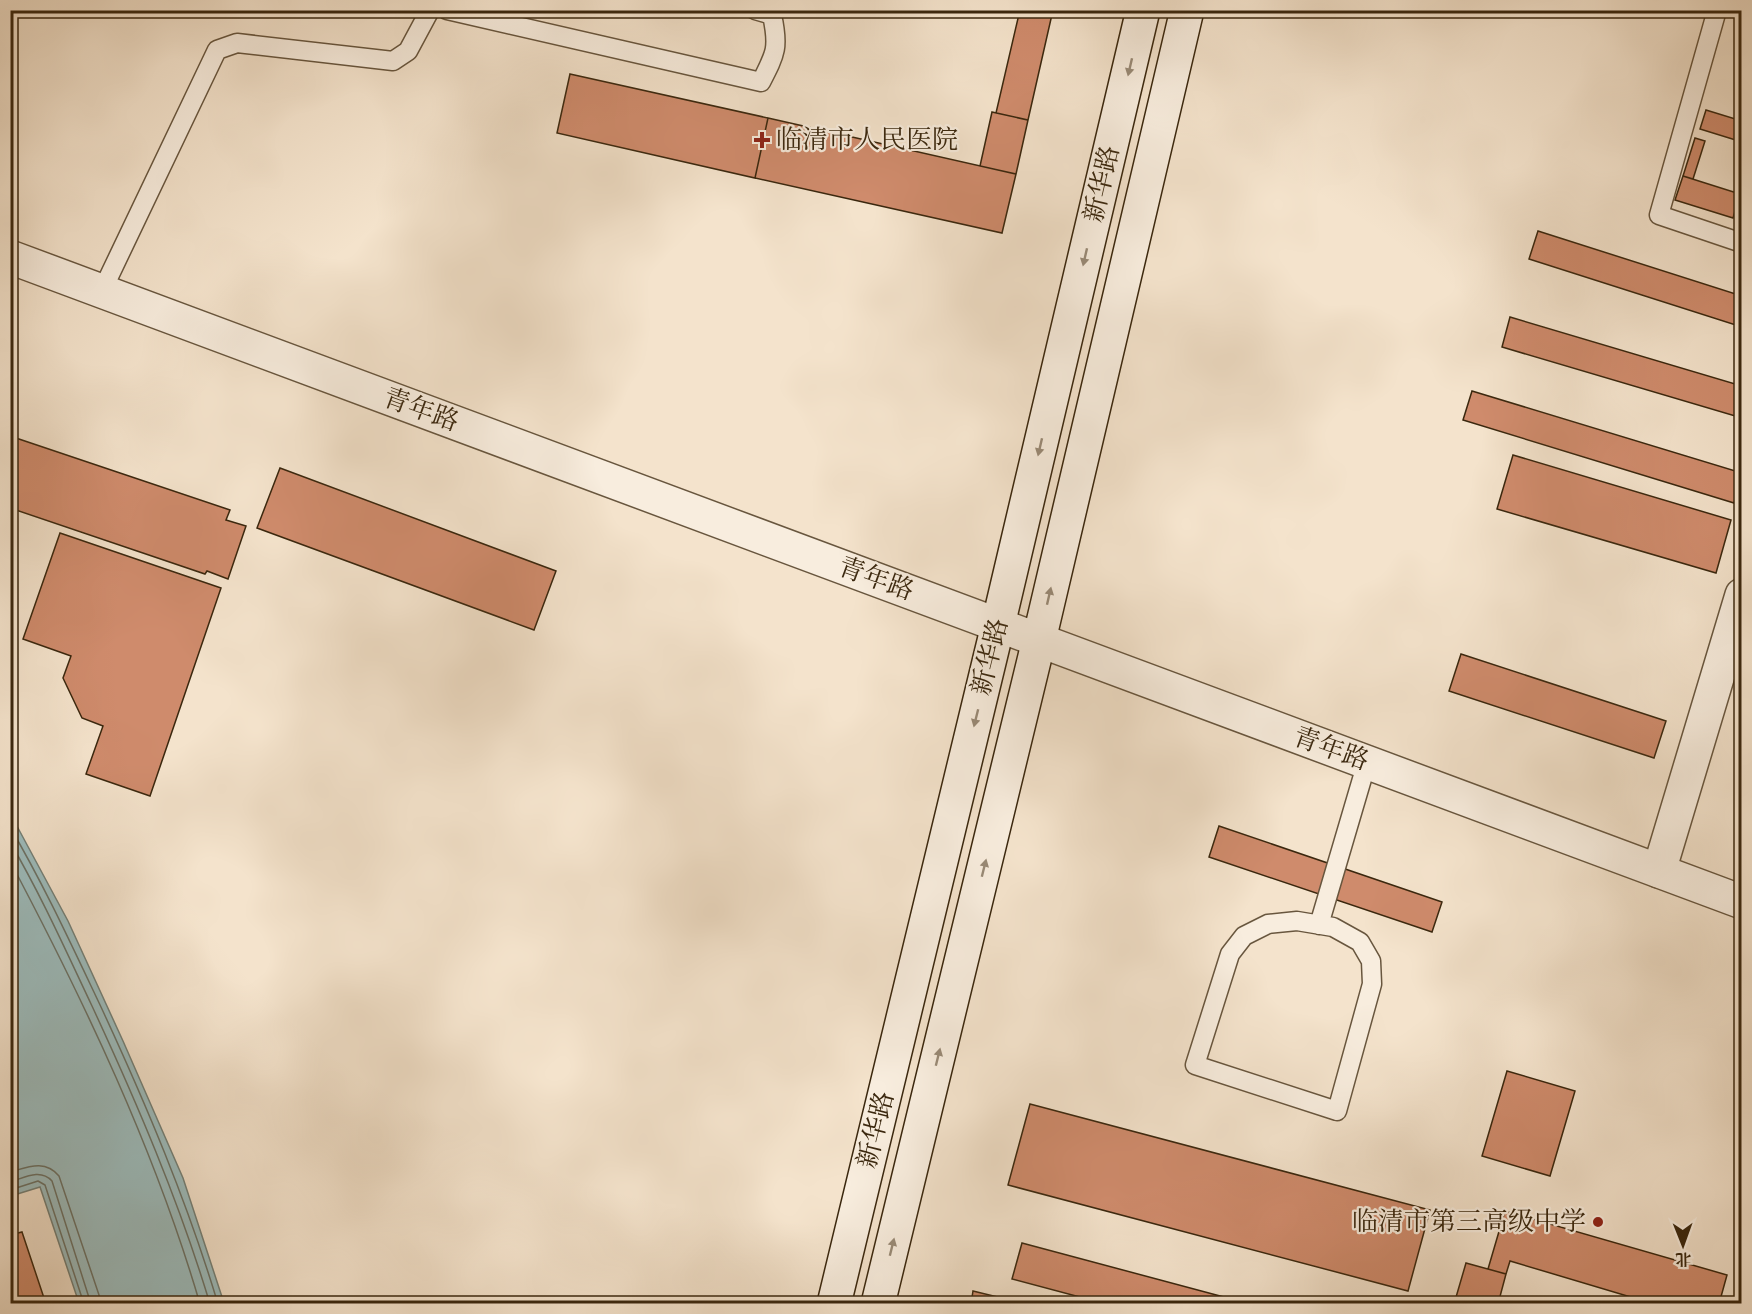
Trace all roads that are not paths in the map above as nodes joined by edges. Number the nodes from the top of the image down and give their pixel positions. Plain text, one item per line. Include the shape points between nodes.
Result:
1 (430, 10) edge
2 (447, 10) edge
3 (755, 10) edge
4 (1143, 10) edge
5 (1187, 10) edge
6 (1717, 10) edge
7 (1742, 243) edge
8 (10, 257) edge
9 (102, 291) junction
10 (1742, 595) edge
11 (998, 625) junction
12 (1039, 640) junction
13 (1367, 762) junction
14 (1659, 871) junction
15 (1742, 902) edge
16 (1319, 925) junction
17 (834, 1304) edge
18 (878, 1304) edge

1 - 9 lane via 408,51 393,61 237,43 217,50
2 - 3 lane via 761,82 774,56 777,38 772,15
4 -> 11 main road, 新华路
12 -> 5 main road, 新华路
6 - 7 lane via 1659,215
8 - 9 main road, 青年路
9 - 11 main road, 青年路
10 - 14 main road
11 - 12 main road, 青年路
11 -> 17 main road, 新华路
12 - 13 main road, 青年路
18 -> 12 main road, 新华路
13 - 14 main road, 青年路
13 - 16 lane
14 - 15 main road, 青年路
16 - 16 lane via 1297,921 1268,924 1244,936 1230,954 1195,1065 1338,1111 1372,984 1371,961 1359,942 1333,927

